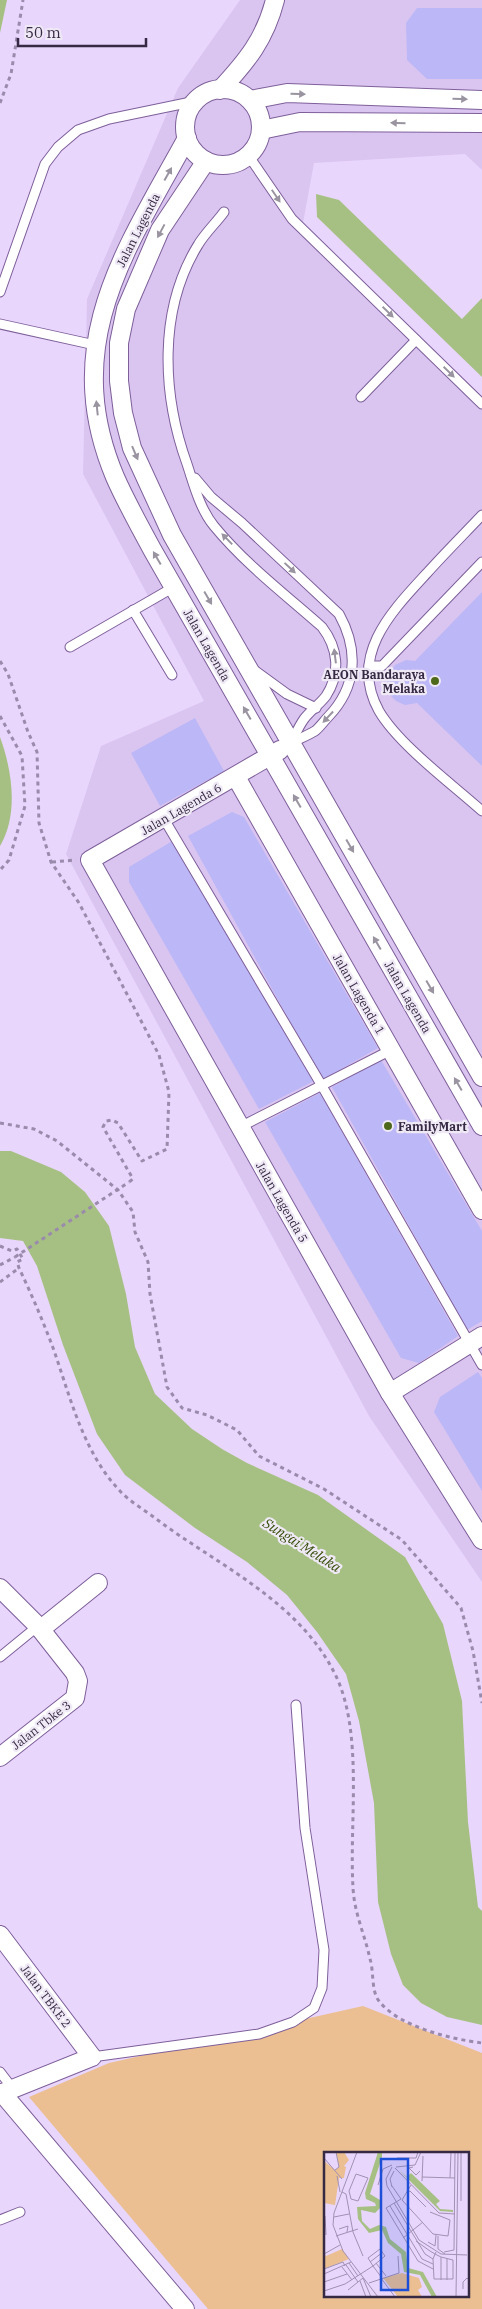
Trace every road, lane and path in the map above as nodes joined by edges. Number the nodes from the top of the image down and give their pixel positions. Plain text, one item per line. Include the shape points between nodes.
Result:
1 (23, 0) edge
2 (275, 0) edge
3 (220, 90) junction
4 (250, 100) junction
5 (482, 100) edge
6 (196, 101) junction
7 (0, 103) edge
8 (482, 124) edge
9 (261, 130) junction
10 (187, 138) junction
11 (248, 155) junction
12 (206, 161) junction
13 (224, 212) dead end
14 (0, 292) edge
15 (0, 324) edge
16 (416, 340) junction
17 (95, 345) junction
18 (361, 397) dead end
19 (482, 404) edge
20 (190, 472) junction
21 (482, 515) edge
22 (482, 562) edge
23 (174, 587) junction
24 (133, 610) junction
25 (70, 647) dead end
26 (0, 661) edge
27 (246, 664) junction
28 (368, 666) junction
29 (172, 675) dead end
30 (316, 708) junction
31 (0, 716) edge
32 (291, 743) junction
33 (271, 756) junction
34 (236, 777) junction
35 (482, 811) edge
36 (164, 819) junction
37 (90, 860) junction
38 (51, 862) junction
39 (0, 870) edge
40 (391, 1050) junction
41 (482, 1078) edge
42 (322, 1086) junction
43 (0, 1123) edge
44 (482, 1126) edge
45 (240, 1128) junction
46 (482, 1210) edge
47 (0, 1246) edge
48 (0, 1265) edge
49 (19, 1268) junction
50 (0, 1282) edge
51 (475, 1340) edge
52 (482, 1365) edge
53 (390, 1393) junction
54 (482, 1540) edge
55 (98, 1583) dead end
56 (0, 1588) edge
57 (40, 1628) junction
58 (0, 1657) edge
59 (482, 1703) edge
60 (296, 1705) dead end
61 (0, 1757) edge
62 (0, 1936) edge
63 (482, 2043) edge
64 (92, 2057) junction
65 (0, 2072) edge
66 (5, 2092) edge
67 (20, 2212) dead end
68 (0, 2220) edge
69 (185, 2309) edge

1 - 7 path via 11,74
2 - 3 street via 257,46
3 - 4 street via 236,92
3 - 6 street via 203,95
4 -> 5 street via 287,94
4 - 9 street via 260,119
6 - 10 street via 186,118
6 - 14 lane via 78,130 58,147 45,164
8 -> 9 street via 300,122
9 - 11 street via 255,148
10 - 12 street
17 -> 10 street, Jalan Lagenda via 120,260
11 - 12 street via 239,162 228,164
11 -> 16 lane via 292,219
12 -> 27 street, Jalan Lagenda via 160,230 126,309 118,343 119,381 132,448 172,535
13 - 20 lane via 198,244 178,288 168,339 170,398 178,441
15 - 17 lane
16 - 18 lane
16 -> 19 lane
23 -> 17 street, Jalan Lagenda via 115,476 97,413
30 -> 20 lane via 336,676 336,654 331,638 213,525 201,504
20 -> 32 lane via 211,497 339,614 346,627 351,642 352,668 347,691 316,730
21 - 28 lane via 394,608 375,638
22 - 28 lane via 382,666
23 - 24 lane
33 -> 23 street, Jalan Lagenda
24 - 25 lane
24 - 29 lane
26 - 38 path via 8,674 37,752 39,822
27 - 30 lane via 287,694
27 - 32 street, Jalan Lagenda
28 - 35 lane via 370,688 380,711 401,737
30 - 32 lane via 305,718
31 - 39 path via 22,756 25,806 9,860
32 - 33 street, Jalan Lagenda 6
32 -> 41 street, Jalan Lagenda
33 - 34 street, Jalan Lagenda 6
44 -> 33 street, Jalan Lagenda
34 - 36 street, Jalan Lagenda 6
34 - 40 street, Jalan Lagenda 1
36 - 37 street, Jalan Lagenda 6
36 - 42 lane
37 - 38 path
37 - 45 street, Jalan Lagenda 5
38 - 48 path, bridge via 79,903 159,1056 169,1092 166,1149 142,1160 118,1123 106,1121 103,1127 133,1179
40 - 42 lane
40 - 46 street, Jalan Lagenda 1
42 - 45 lane
42 - 51 lane
43 - 59 path via 34,1129 58,1141 118,1190 133,1212 135,1232 148,1262 150,1294 167,1387 182,1408 208,1415 237,1430 259,1456 324,1489 402,1540 461,1608
45 - 53 street, Jalan Lagenda 5
47 - 49 path via 12,1251 17,1249 23,1258 17,1262
49 - 50 path
49 - 63 path via 92,1454 120,1492 277,1604 307,1632 335,1674 348,1716 354,1789 351,1830 353,1891 378,2000 398,2018 433,2032
51 - 52 lane
51 - 53 street
53 - 54 street, Jalan Lagenda 5
55 - 57 street
56 - 57 street
57 - 58 lane
57 - 61 street, Jalan Tbke 3 via 75,1673 78,1690 75,1698
60 - 64 lane via 305,1828 324,1950 322,1988 314,2008 293,2022 259,2034
62 - 64 street, Jalan TBKE 2
64 - 66 street
65 - 66 lane
66 - 69 street
67 - 68 lane

